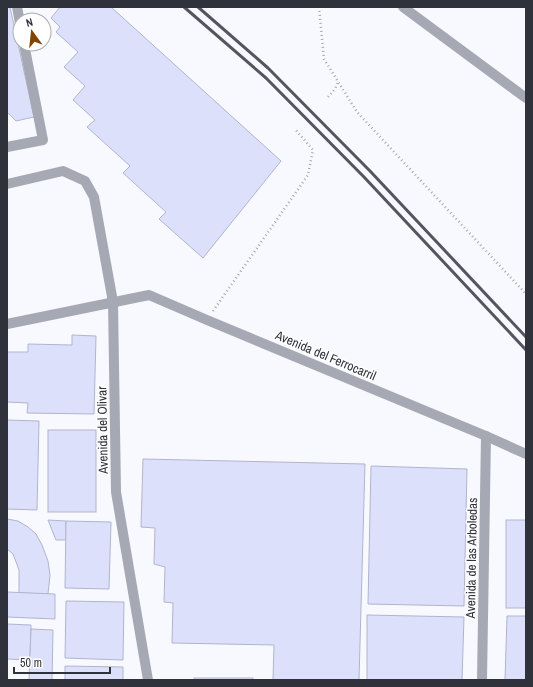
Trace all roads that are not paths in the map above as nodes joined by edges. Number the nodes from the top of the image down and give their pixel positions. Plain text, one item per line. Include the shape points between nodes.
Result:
1 (403, 7) edge
2 (26, 52) edge
3 (526, 98) edge
4 (7, 147) edge
5 (7, 184) edge
6 (113, 302) junction
7 (7, 324) edge
8 (486, 436) junction
9 (526, 454) edge
10 (148, 680) edge
11 (482, 680) edge

1 - 3 street
2 - 4 street via 43,140
5 - 6 street, Avenida del Olivar via 63,171 85,181 94,197
6 - 7 street, Avenida del Ferrocarril
6 - 8 street, Avenida del Ferrocarril via 149,295
6 - 10 street, Avenida del Olivar via 116,492
8 - 9 street, Avenida del Ferrocarril
8 - 11 street, Avenida de las Arboledas

